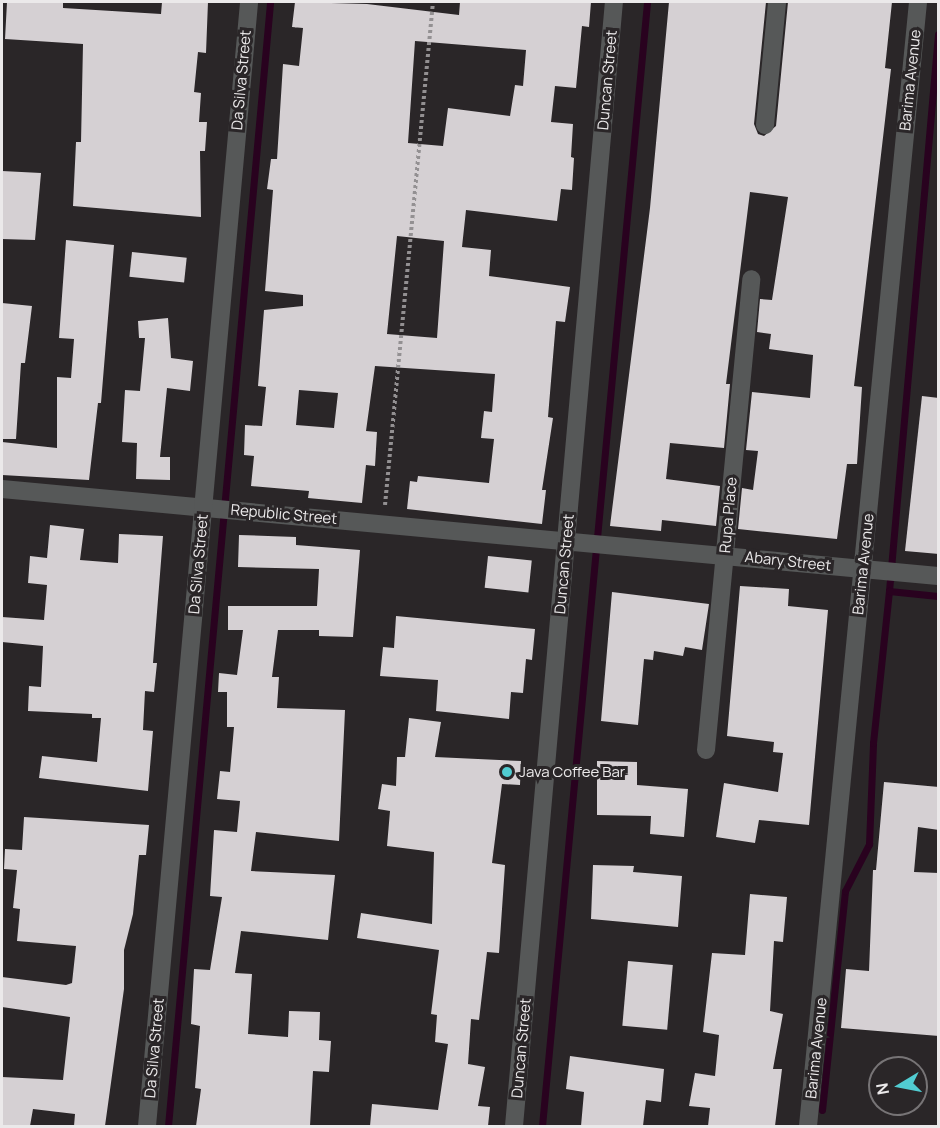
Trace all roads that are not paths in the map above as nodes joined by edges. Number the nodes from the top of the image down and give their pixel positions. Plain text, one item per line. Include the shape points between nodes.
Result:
1 (249, 2) edge
2 (614, 2) edge
3 (777, 2) edge
4 (918, 2) edge
5 (765, 125) dead end
6 (751, 279) dead end
7 (2, 489) edge
8 (206, 507) junction
9 (572, 541) junction
10 (725, 555) junction
11 (868, 569) junction
12 (939, 576) edge
13 (706, 750) dead end
14 (147, 1126) edge
15 (514, 1126) edge
16 (808, 1126) edge

1 - 8 street, Da Silva Street
2 - 9 street, Duncan Street
3 - 5 street
4 - 11 street, Barima Avenue
6 - 10 street, Rupa Place
7 - 8 street, Republic Street
8 - 9 street, Republic Street
8 - 14 street, Da Silva Street
9 - 10 street, Abary Street
9 - 15 street, Duncan Street
10 - 11 street, Abary Street
10 - 13 street, Rupa Place
11 - 12 street, Abary Street
11 - 16 street, Barima Avenue

